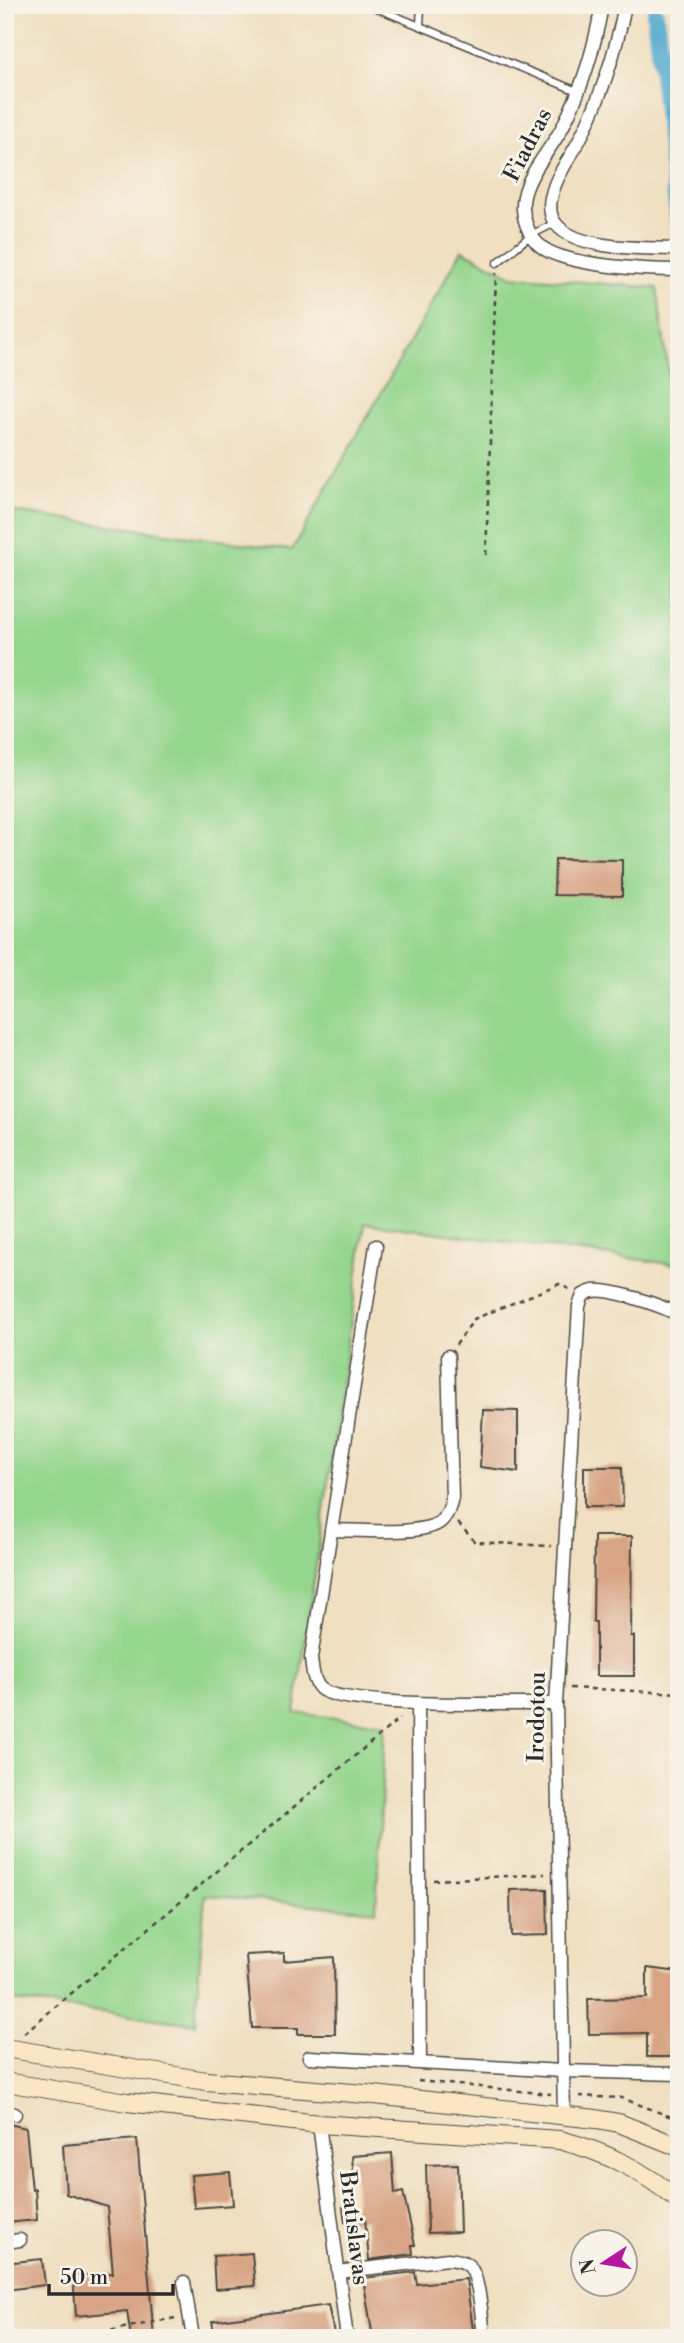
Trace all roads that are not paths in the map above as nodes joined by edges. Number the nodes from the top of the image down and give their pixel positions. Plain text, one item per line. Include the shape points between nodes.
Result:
1 (369, 5) edge
2 (421, 5) edge
3 (602, 5) edge
4 (625, 5) edge
5 (420, 26) junction
6 (577, 91) junction
7 (598, 100) junction
8 (555, 223) junction
9 (531, 235) junction
10 (679, 249) edge
11 (497, 262) road end
12 (679, 270) edge
13 (376, 1246) dead end
14 (679, 1315) edge
15 (448, 1356) road end
16 (331, 1530) junction
17 (418, 1703) junction
18 (556, 1704) junction
19 (6, 2048) edge
20 (309, 2057) dead end
21 (420, 2063) junction
22 (562, 2071) junction
23 (679, 2074) edge
24 (5, 2082) edge
25 (564, 2115) junction
26 (319, 2124) junction
27 (679, 2147) edge
28 (679, 2201) edge
29 (20, 2239) dead end
30 (5, 2242) edge
31 (338, 2272) junction
32 (184, 2282) dead end
33 (193, 2338) edge
34 (347, 2338) edge
35 (484, 2338) edge

1 - 5 lane
2 - 5 lane
3 - 6 street, Fiadras via 596,40
4 - 7 street, Fiadras
5 - 6 lane
6 - 7 street
6 - 9 street, Fiadras via 563,127 524,196 523,216
7 - 8 street, Fiadras via 553,189 550,204
8 - 9 lane
8 - 10 street via 589,242
9 - 11 lane
9 - 12 street via 542,248 560,256
13 - 16 street
14 - 18 street, Irodotou via 604,1291 583,1295 579,1306
15 - 16 street via 449,1512 424,1529
16 - 17 street via 311,1658 315,1679 331,1695
17 - 18 street
17 - 21 street
18 - 22 street, Irodotou
19 - 25 main road via 206,2081
20 - 21 street
21 - 22 street
22 - 23 street
22 - 25 street, Irodotou
24 - 26 main road via 127,2102
25 - 27 main road via 620,2123
26 - 28 main road via 559,2140 634,2168
26 - 31 street, Bratislavas
29 - 30 street
31 - 34 street, Bratislavas
31 - 35 street via 448,2259 466,2263 476,2279
32 - 33 street

